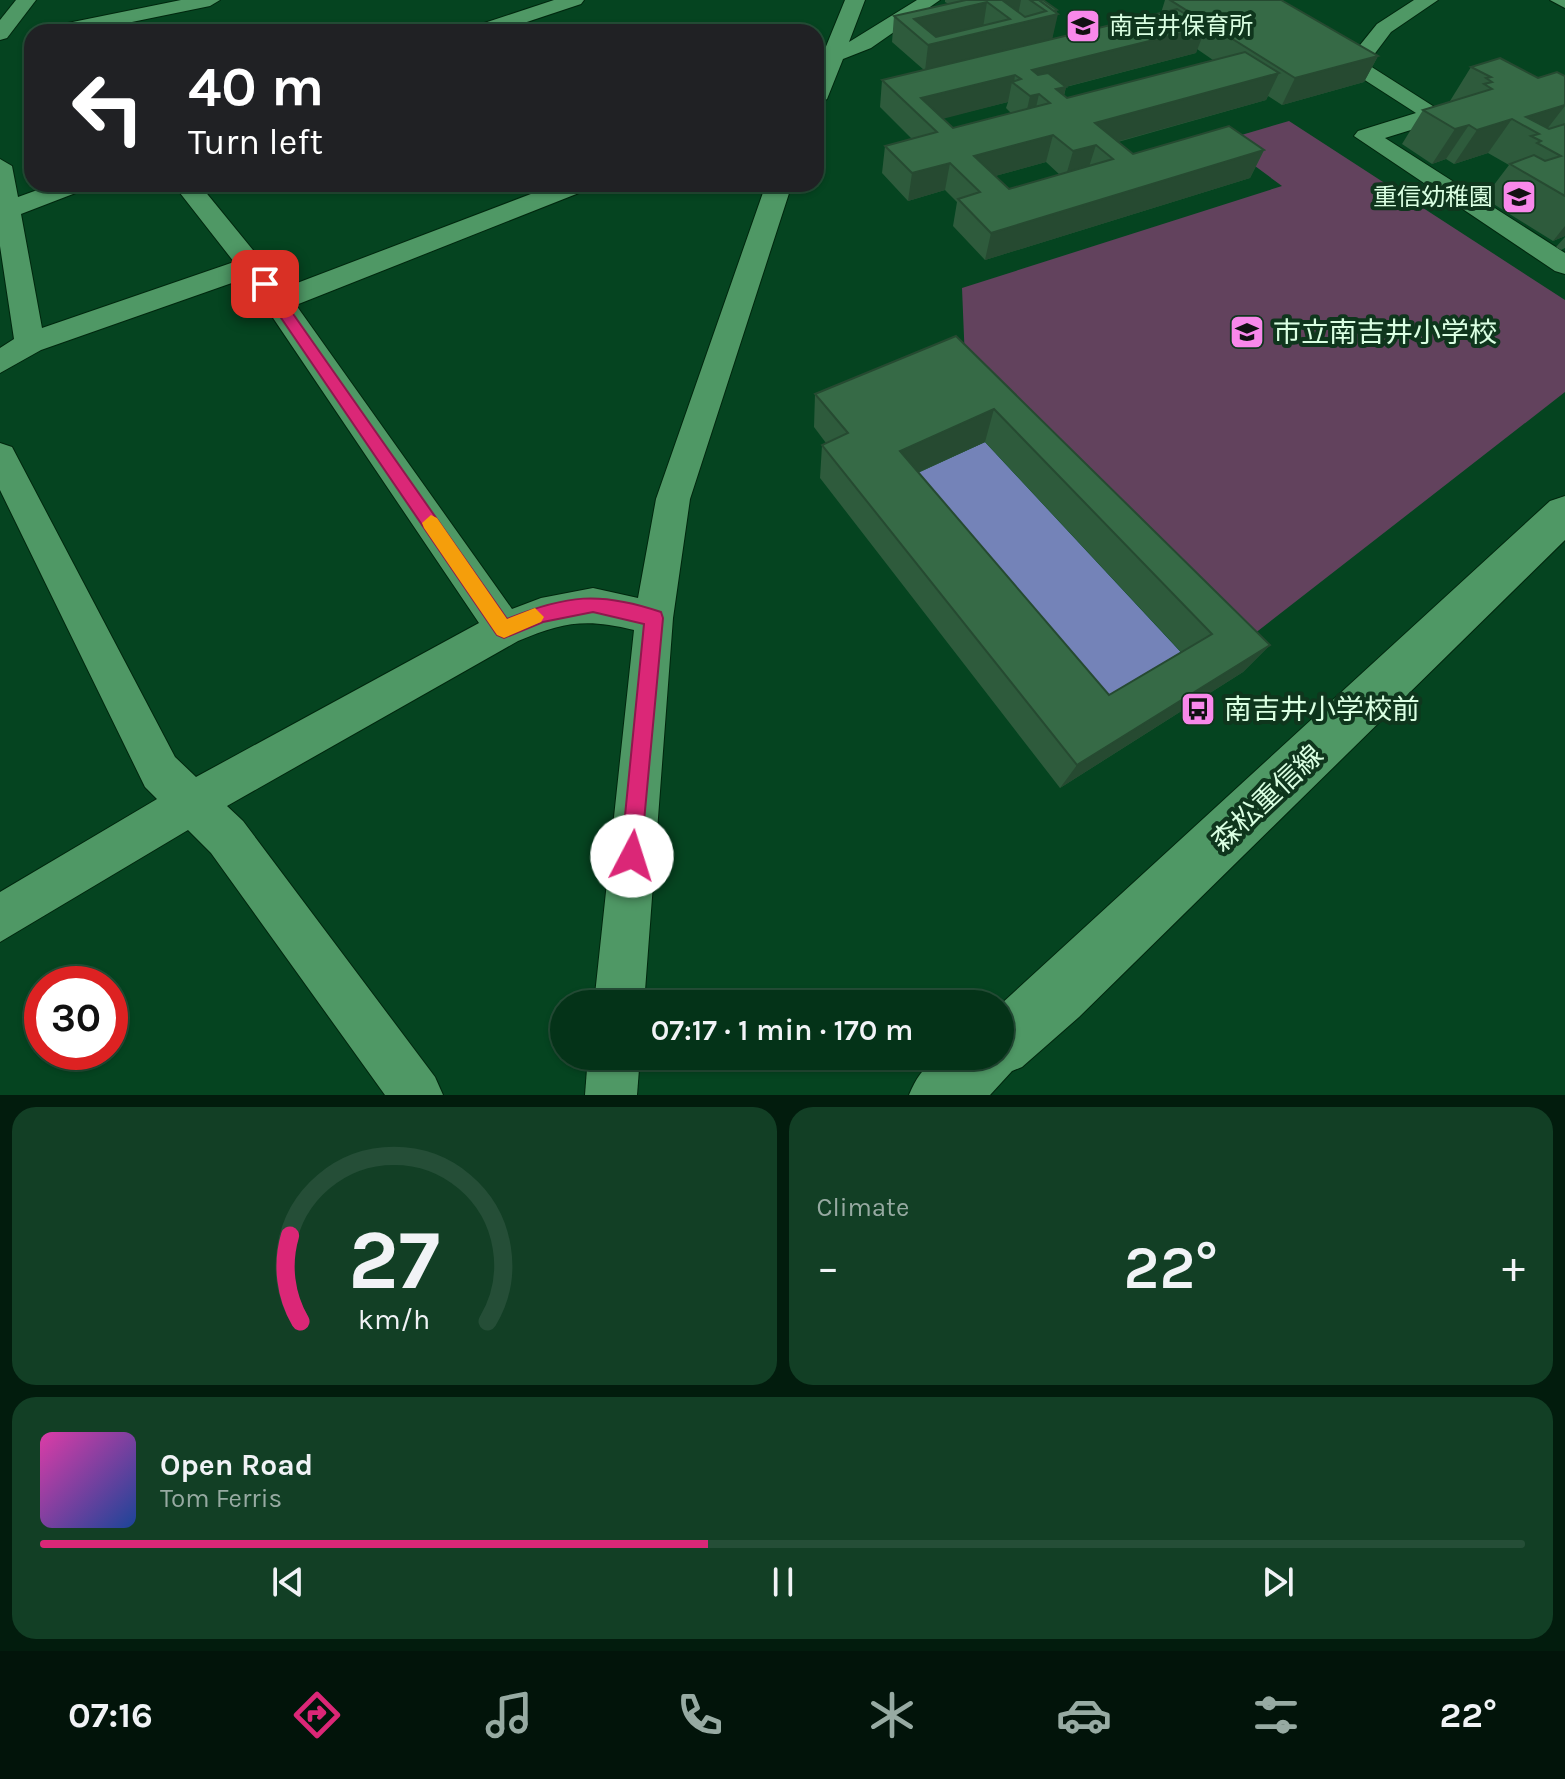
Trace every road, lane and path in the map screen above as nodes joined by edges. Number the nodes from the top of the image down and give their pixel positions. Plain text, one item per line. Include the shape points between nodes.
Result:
1 (26, 0) edge
2 (210, 0) edge
3 (574, 0) edge
4 (855, 0) edge
5 (930, 0) edge
6 (1428, 0) edge
7 (92, 24) edge
8 (500, 24) edge
9 (1303, 36) edge
10 (7, 37) edge
11 (836, 54) junction
12 (1356, 64) junction
13 (824, 81) edge
14 (0, 166) edge
15 (64, 192) edge
16 (192, 192) edge
17 (559, 192) edge
18 (776, 192) edge
19 (6, 227) edge
20 (1565, 265) edge
21 (251, 266) junction
22 (279, 301) junction
23 (30, 343) junction
24 (0, 362) edge
25 (0, 456) edge
26 (1565, 513) edge
27 (654, 618) junction
28 (504, 629) junction
29 (191, 803) junction
30 (0, 919) edge
31 (620, 990) edge
32 (1014, 1033) edge
33 (613, 1070) edge
34 (970, 1070) edge
35 (417, 1095) edge
36 (611, 1095) edge
37 (941, 1095) edge

1 - 10 street
2 - 7 street
3 - 8 street
4 - 11 street
5 - 11 street via 864,44
6 - 12 street via 1384,28
9 - 12 street
11 - 13 street
12 - 20 street via 1435,115 1366,136
14 - 19 street
15 - 19 street
16 - 21 street
17 - 22 street
18 - 27 street via 673,499
19 - 23 street
21 - 22 street
21 - 23 street
22 - 28 street
23 - 24 street
25 - 29 street via 160,772
26 - 32 main road, 森松重信線
27 - 28 street via 593,604 541,614
27 - 31 street
28 - 29 street
29 - 30 street
29 - 35 street via 227,837
33 - 36 street
34 - 37 main road

